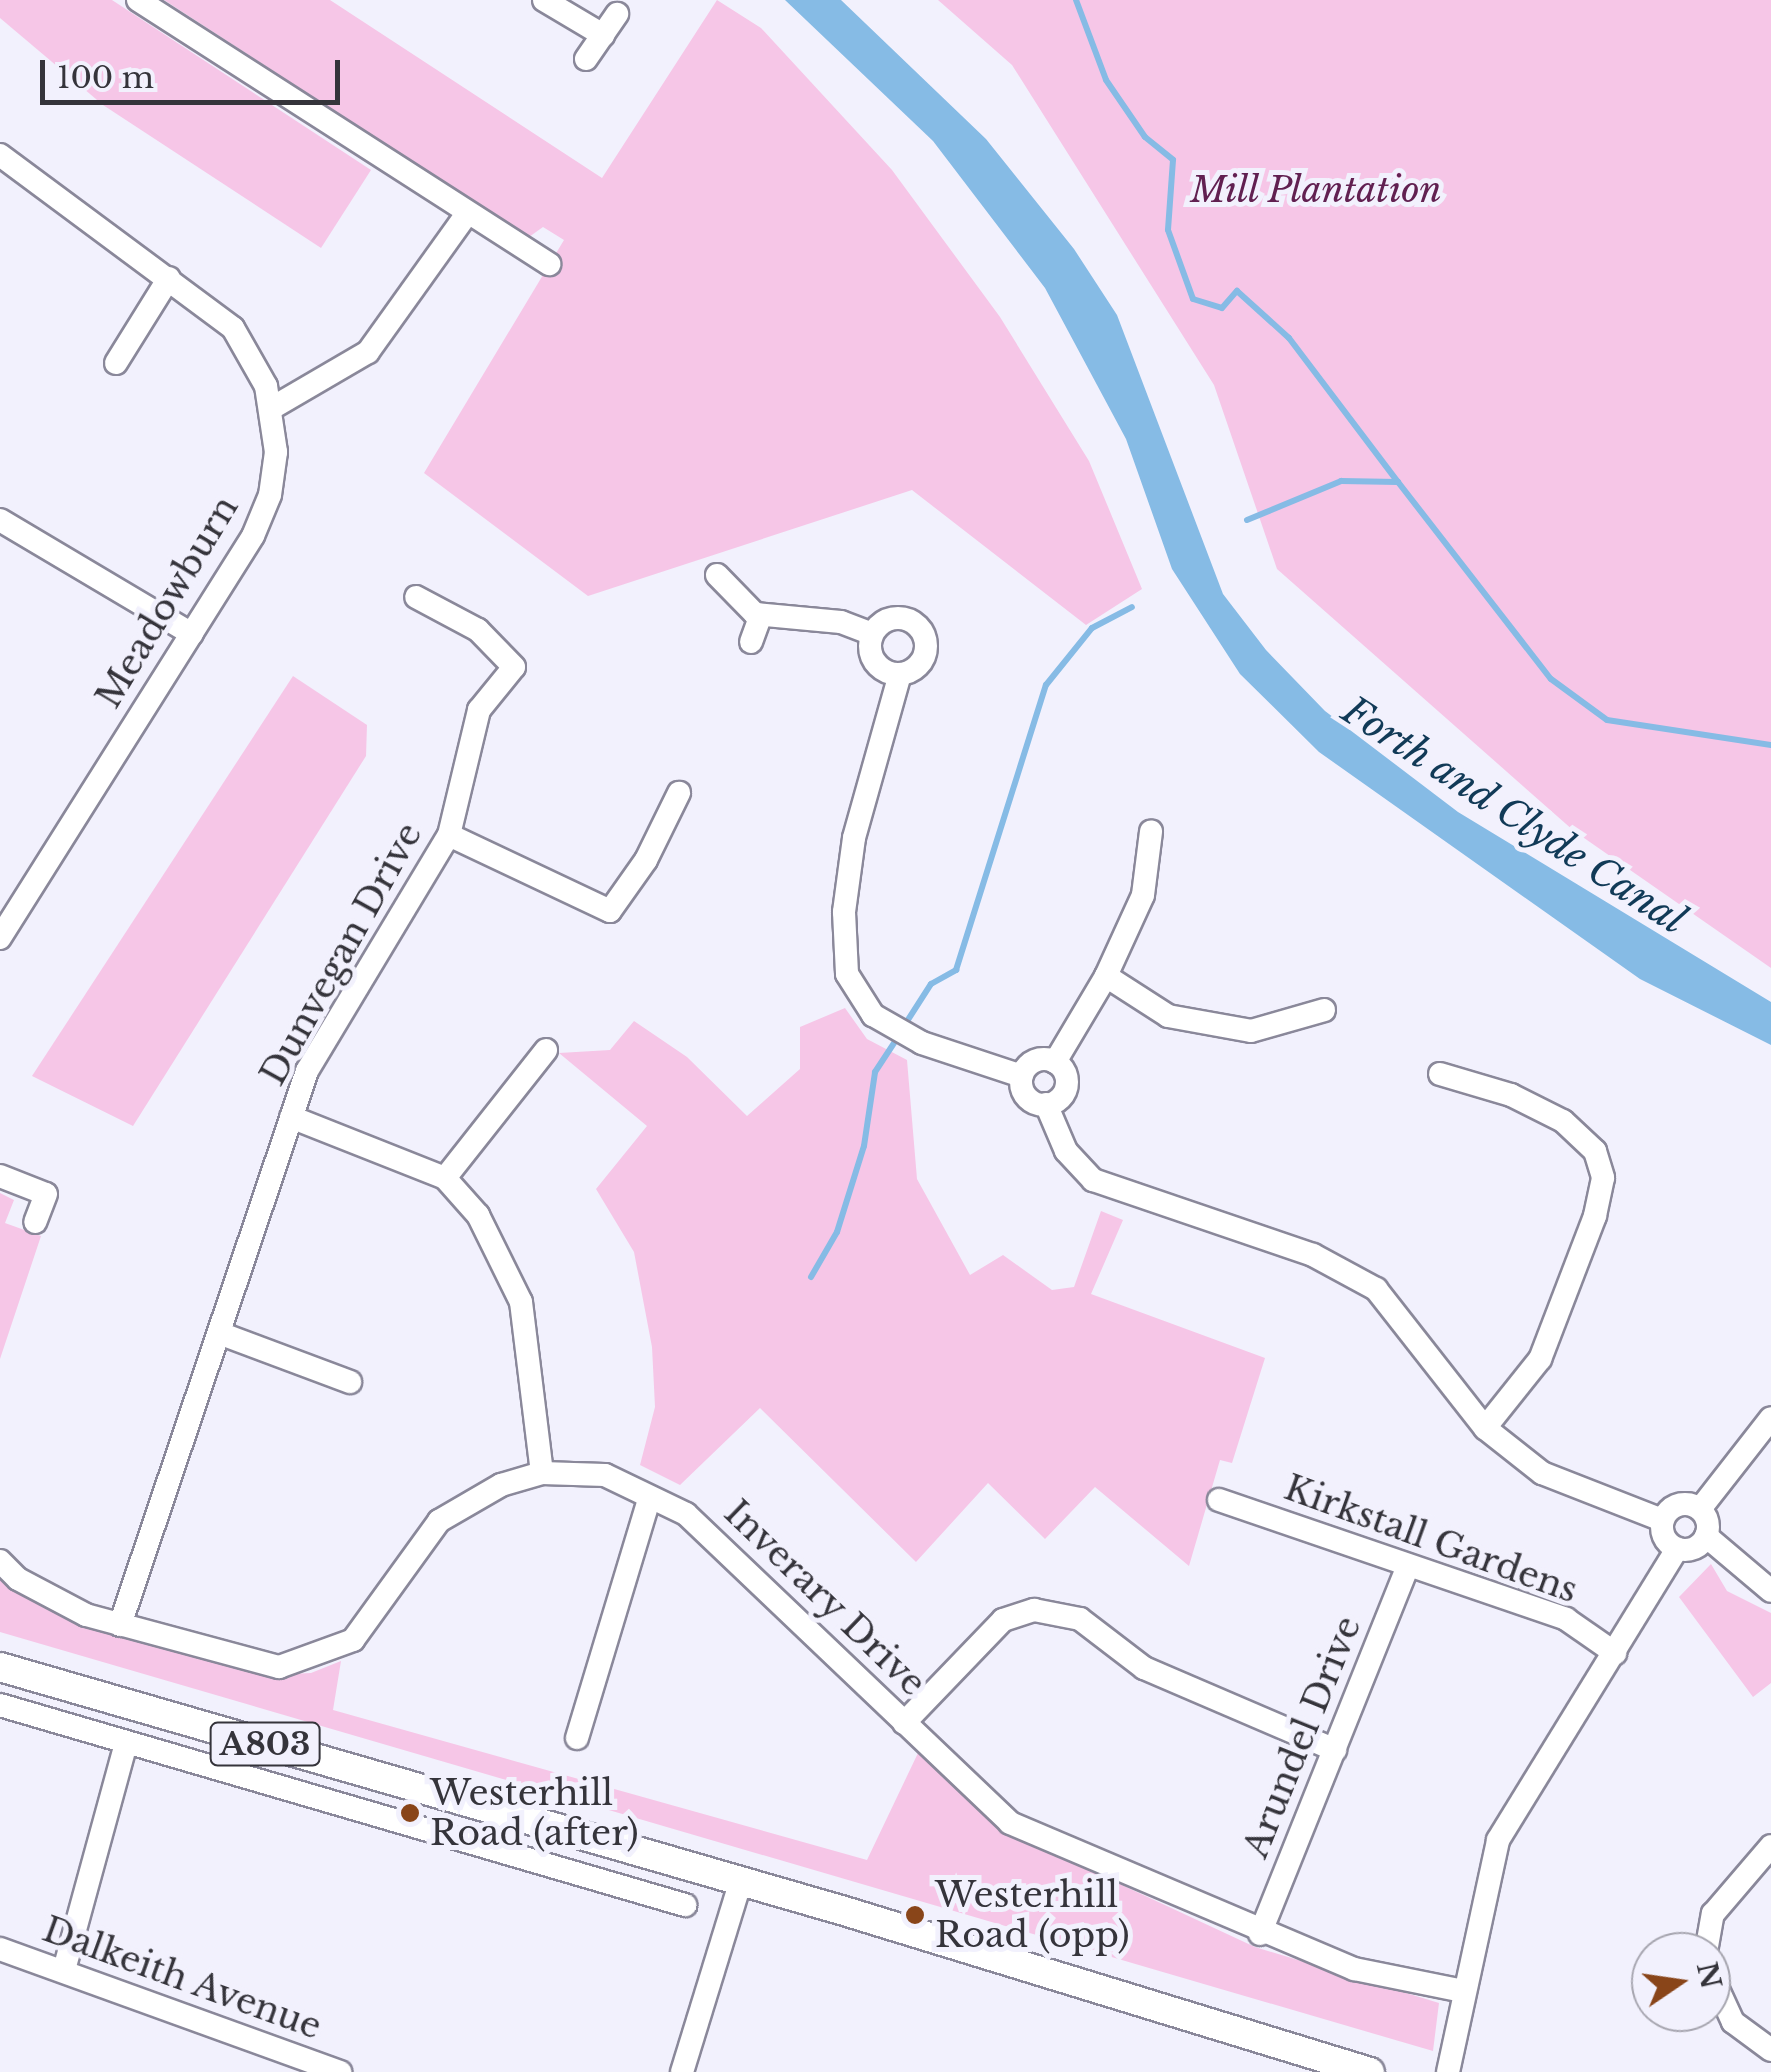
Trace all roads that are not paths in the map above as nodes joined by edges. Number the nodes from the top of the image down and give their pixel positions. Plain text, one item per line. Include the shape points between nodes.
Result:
1 (138, 0) edge
2 (544, 0) edge
3 (616, 14) dead end
4 (603, 35) junction
5 (586, 58) dead end
6 (4, 168) edge
7 (466, 215) junction
8 (550, 264) dead end
9 (169, 278) junction
10 (116, 363) dead end
11 (272, 408) junction
12 (3, 529) edge
13 (716, 575) dead end
14 (416, 598) dead end
15 (761, 616) junction
16 (192, 634) junction
17 (872, 634) junction
18 (751, 642) dead end
19 (900, 674) junction
20 (679, 793) dead end
21 (1151, 832) dead end
22 (449, 835) junction
23 (0, 938) edge
24 (1106, 976) junction
25 (1324, 1010) dead end
26 (546, 1050) dead end
27 (1055, 1062) junction
28 (1440, 1074) dead end
29 (1022, 1076) junction
30 (1046, 1104) junction
31 (291, 1117) junction
32 (0, 1176) edge
33 (446, 1178) junction
34 (35, 1222) dead end
35 (220, 1333) junction
36 (350, 1382) dead end
37 (1771, 1418) edge
38 (1485, 1428) junction
39 (542, 1473) junction
40 (649, 1499) junction
41 (1220, 1500) dead end
42 (1700, 1509) junction
43 (1662, 1520) junction
44 (1706, 1536) junction
45 (1676, 1550) junction
46 (0, 1562) edge
47 (1408, 1566) junction
48 (1771, 1590) edge
49 (120, 1624) junction
50 (1614, 1653) junction
51 (0, 1667) edge
52 (0, 1705) edge
53 (904, 1723) junction
54 (577, 1738) dead end
55 (126, 1743) junction
56 (1335, 1750) junction
57 (1771, 1846) edge
58 (740, 1884) junction
59 (685, 1905) dead end
60 (1709, 1932) edge
61 (1260, 1934) junction
62 (0, 1948) edge
63 (64, 1970) junction
64 (1463, 1991) junction
65 (1731, 2018) edge
66 (1771, 2050) edge
67 (271, 2062) edge
68 (340, 2072) edge
69 (682, 2072) edge
70 (1370, 2072) edge
71 (1448, 2072) edge

1 - 7 street
2 - 4 street
3 - 4 street
4 - 5 street
6 - 9 street, Meadowburn
7 - 8 street
7 - 11 street via 368,352
9 - 10 street
9 - 11 street, Meadowburn via 233,328 258,366
11 - 16 street, Meadowburn via 274,474 263,516
12 - 16 street
13 - 15 street
14 - 22 street, Dunvegan Drive via 478,630 514,667 479,710
15 - 17 street via 841,622
15 - 18 street
16 - 23 street, Meadowburn
17 - 19 street via 877,665
17 - 19 street via 895,617 921,630 923,658
19 - 29 street via 854,838 844,912 848,974 874,1016 922,1043
20 - 22 street via 646,860 610,910
21 - 24 street via 1142,895
22 - 31 street, Dunvegan Drive via 306,1072
24 - 25 street via 1168,1016 1251,1031
24 - 27 street
26 - 33 street
27 - 29 street via 1035,1061
27 - 30 street via 1066,1086
28 - 38 street via 1563,1120 1595,1152 1603,1178 1596,1216 1540,1358
29 - 30 street via 1026,1096
30 - 38 street via 1066,1151 1093,1180 1313,1255 1376,1289
31 - 33 street
31 - 35 street, Dunvegan Drive
32 - 34 street via 46,1194
33 - 39 street via 478,1214 521,1302
35 - 36 street
35 - 49 street, Dunvegan Drive
37 - 42 street
38 - 43 street via 1542,1474
39 - 40 street, Inverary Drive via 606,1475
39 - 49 street, Inverary Drive via 500,1485 439,1521 345,1647 279,1667
40 - 53 street, Inverary Drive via 686,1514
40 - 54 street
41 - 47 street, Kirkstall Gardens
42 - 43 street via 1678,1504
42 - 44 street
43 - 45 street via 1662,1534
44 - 45 street via 1697,1547
44 - 48 street
45 - 50 street
46 - 49 street, Inverary Drive via 18,1580 86,1615
47 - 50 street, Kirkstall Gardens via 1566,1620
47 - 56 street, Arundel Drive
50 - 64 street via 1498,1840
51 - 58 main road, A803
52 - 55 street
53 - 56 street via 1003,1620 1034,1610 1080,1619 1144,1668
53 - 61 street, Inverary Drive via 1010,1824
55 - 59 street
55 - 63 street
56 - 61 street, Arundel Drive
57 - 60 street via 1712,1914
58 - 69 street
58 - 70 main road, A803
61 - 64 street, Inverary Drive via 1354,1969
62 - 63 street, Dalkeith Avenue
63 - 67 street, Dalkeith Avenue
64 - 71 street
65 - 66 street
67 - 68 street, Dalkeith Avenue

